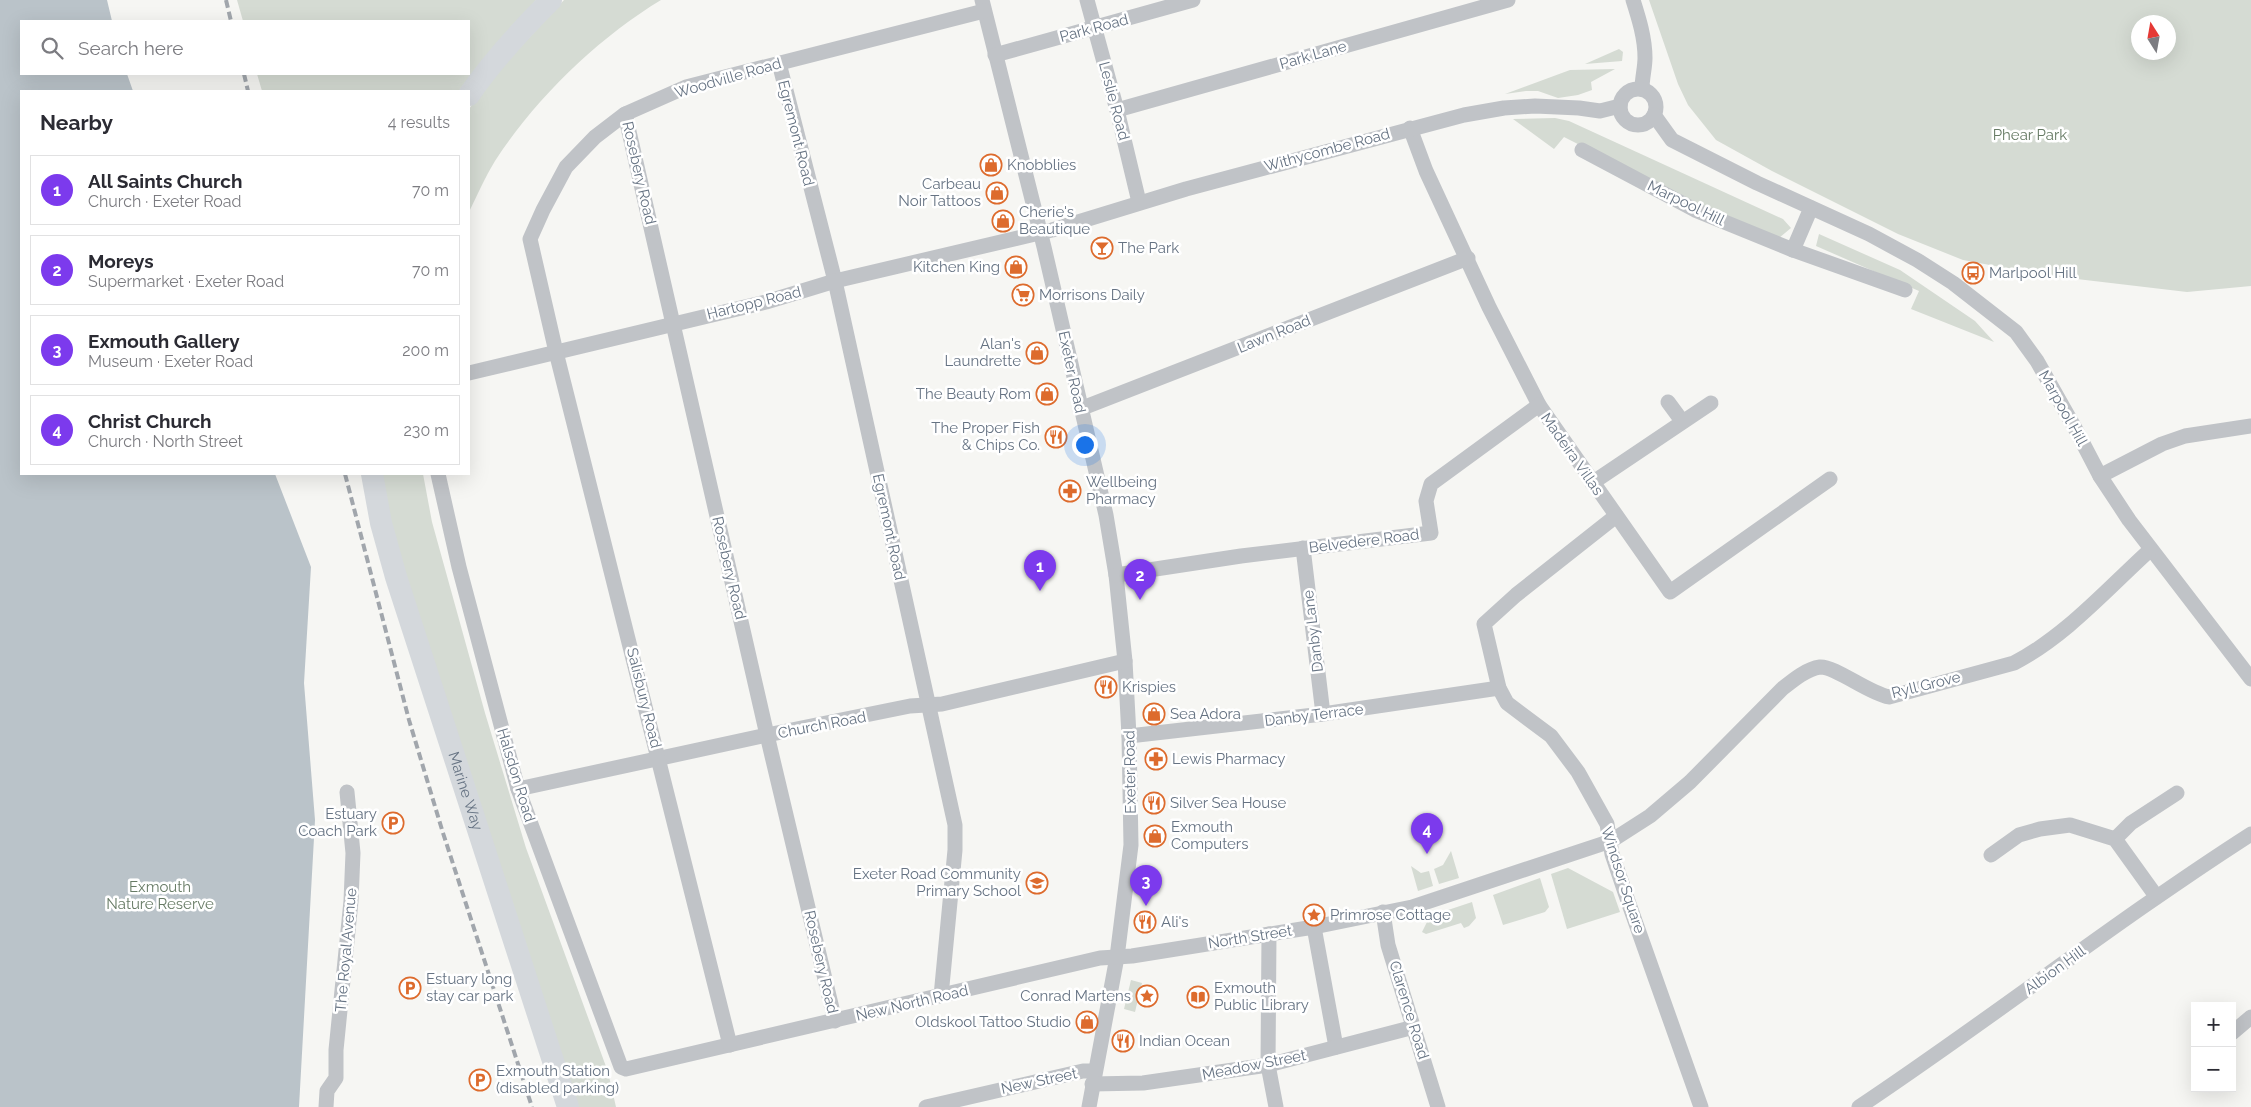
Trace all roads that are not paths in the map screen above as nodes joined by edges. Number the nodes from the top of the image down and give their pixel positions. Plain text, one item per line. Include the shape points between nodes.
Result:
1 (551, 0) edge
2 (1087, 0) edge
3 (1193, 0) edge
4 (1508, 0) edge
5 (1633, 0) edge
6 (983, 6) edge
7 (1094, 28) junction
8 (995, 55) junction
9 (779, 63) junction
10 (1642, 89) junction
11 (470, 94) edge
12 (1620, 106) junction
13 (1117, 110) junction
14 (625, 114) junction
15 (1654, 115) junction
16 (1410, 128) junction
17 (1582, 150) dead end
18 (1139, 202) junction
19 (1811, 208) junction
20 (1040, 232) junction
21 (1793, 250) junction
22 (1468, 258) junction
23 (836, 281) junction
24 (1905, 290) dead end
25 (674, 323) junction
26 (556, 352) junction
27 (470, 373) edge
28 (1668, 402) dead end
29 (1711, 403) dead end
30 (1538, 405) junction
31 (1080, 409) junction
32 (1682, 420) junction
33 (2251, 426) edge
34 (372, 475) edge
35 (438, 475) edge
36 (2100, 476) junction
37 (1830, 480) dead end
38 (1592, 483) junction
39 (1616, 516) junction
40 (1303, 548) junction
41 (2150, 550) junction
42 (1116, 575) junction
43 (1125, 661) junction
44 (2251, 679) edge
45 (1498, 688) junction
46 (928, 705) junction
47 (1323, 714) junction
48 (767, 735) junction
49 (1129, 736) junction
50 (659, 758) junction
51 (518, 789) junction
52 (347, 792) dead end
53 (2177, 793) dead end
54 (2251, 834) edge
55 (2115, 839) junction
56 (1611, 842) junction
57 (1991, 855) dead end
58 (2156, 896) junction
59 (1383, 912) junction
60 (1314, 927) junction
61 (1269, 934) junction
62 (1116, 957) junction
63 (941, 996) junction
64 (2251, 1017) edge
65 (836, 1021) junction
66 (1414, 1027) junction
67 (2236, 1030) edge
68 (730, 1045) junction
69 (1336, 1047) junction
70 (1268, 1065) junction
71 (620, 1067) joint
72 (1093, 1078) junction
73 (326, 1107) edge
74 (568, 1107) edge
75 (926, 1107) edge
76 (1089, 1107) edge
77 (1276, 1107) edge
78 (1438, 1107) edge
79 (1701, 1107) edge
80 (1859, 1107) edge

1 - 11 highway via 513,37
2 - 7 street, Leslie Road
3 - 7 street, Park Road
4 - 13 street, Park Lane
5 - 10 street via 1644,45
6 - 8 street, Exeter Road
6 - 9 street, Woodville Road
7 - 8 street, Park Road
7 - 13 street, Leslie Road
8 - 20 street, Exeter Road
9 - 14 street, Woodville Road via 686,87
9 - 23 street, Egremont Road
10 - 12 street via 1627,93
10 - 15 street via 1655,101
12 - 15 street via 1624,118 1634,124 1643,124
12 - 16 street, Withycombe Road via 1600,111 1535,106 1504,108
13 - 18 street, Leslie Road
14 - 25 street, Rosebery Road
14 - 26 street, Woodville Road via 595,137 566,167 530,239
15 - 19 street, Marpool Hill via 1672,140
16 - 18 street, Withycombe Road
16 - 22 street, Madeira Villas via 1426,171
17 - 21 street, Marpool Hill via 1696,210
18 - 20 street, Withycombe Road
19 - 21 street
19 - 36 street, Marpool Hill via 1917,260 1953,283 2016,332 2053,389
20 - 23 street, Hartopp Road
20 - 31 street, Exeter Road
21 - 24 street, Marpool Hill
22 - 30 street, Madeira Villas
22 - 31 street, Lawn Road
23 - 25 street, Hartopp Road via 770,301
23 - 46 street, Egremont Road
25 - 26 street, Hartopp Road
25 - 48 street, Rosebery Road
26 - 27 street, Hartopp Road
26 - 50 street, Salisbury Road
28 - 32 street
29 - 32 street
30 - 38 street, Madeira Villas
30 - 40 street, Belvedere Road via 1431,484 1426,501 1431,534
31 - 42 street, Exeter Road via 1106,515
32 - 38 street
33 - 36 street via 2185,436 2162,444
34 - 74 highway, Marine Way via 381,523 408,614
35 - 51 street, Halsdon Road via 459,567
36 - 41 street, Marpool Hill
37 - 39 street, Madeira Villas via 1670,592
38 - 39 street, Madeira Villas
39 - 45 street, Windsor Square via 1484,624
40 - 42 street, Belvedere Road
40 - 47 street, Danby Lane
41 - 44 street, Marpool Hill
41 - 56 street, Ryll Grove via 2058,635 2014,663 1888,696 1876,694 1820,667 1798,676 1690,782 1650,816
42 - 43 street, Exeter Road
43 - 46 street, Church Road
43 - 49 street, Exeter Road
45 - 47 street, Danby Terrace
45 - 56 street, Windsor Square via 1507,703 1551,736 1578,772 1607,824
46 - 48 street, Church Road
46 - 63 street, Egremont Road via 955,825
47 - 49 street, Danby Terrace
48 - 50 street, Church Road
48 - 65 street, Rosebery Road
49 - 62 street, Exeter Road via 1131,845
50 - 51 street, Church Road
50 - 68 street, Salisbury Road
51 - 71 street, Halsdon Road
52 - 73 street, The Royal Avenue via 353,853 351,901 336,1078 327,1091
53 - 55 street via 2131,823
54 - 58 street, Albion Hill
55 - 57 street via 2070,825 2020,835
55 - 58 street
56 - 59 street, North Street via 1420,905
56 - 79 street, Windsor Square via 1626,896
58 - 80 street, Albion Hill
59 - 60 street, North Street
59 - 66 street, Clarence Road via 1388,945
60 - 61 street, North Street
60 - 69 street
61 - 62 street, North Street
61 - 70 street
62 - 63 street, New North Road via 1100,958
62 - 72 street, Exeter Road
63 - 65 street, New North Road
64 - 67 street
65 - 68 street, New North Road
66 - 69 street, Meadow Street
66 - 78 street, Clarence Road
68 - 71 street, New North Road via 634,1068
69 - 70 street, Meadow Street
70 - 72 street, Meadow Street via 1143,1083
70 - 77 street
72 - 75 street, New Street via 1083,1071
72 - 76 street, Exeter Road

